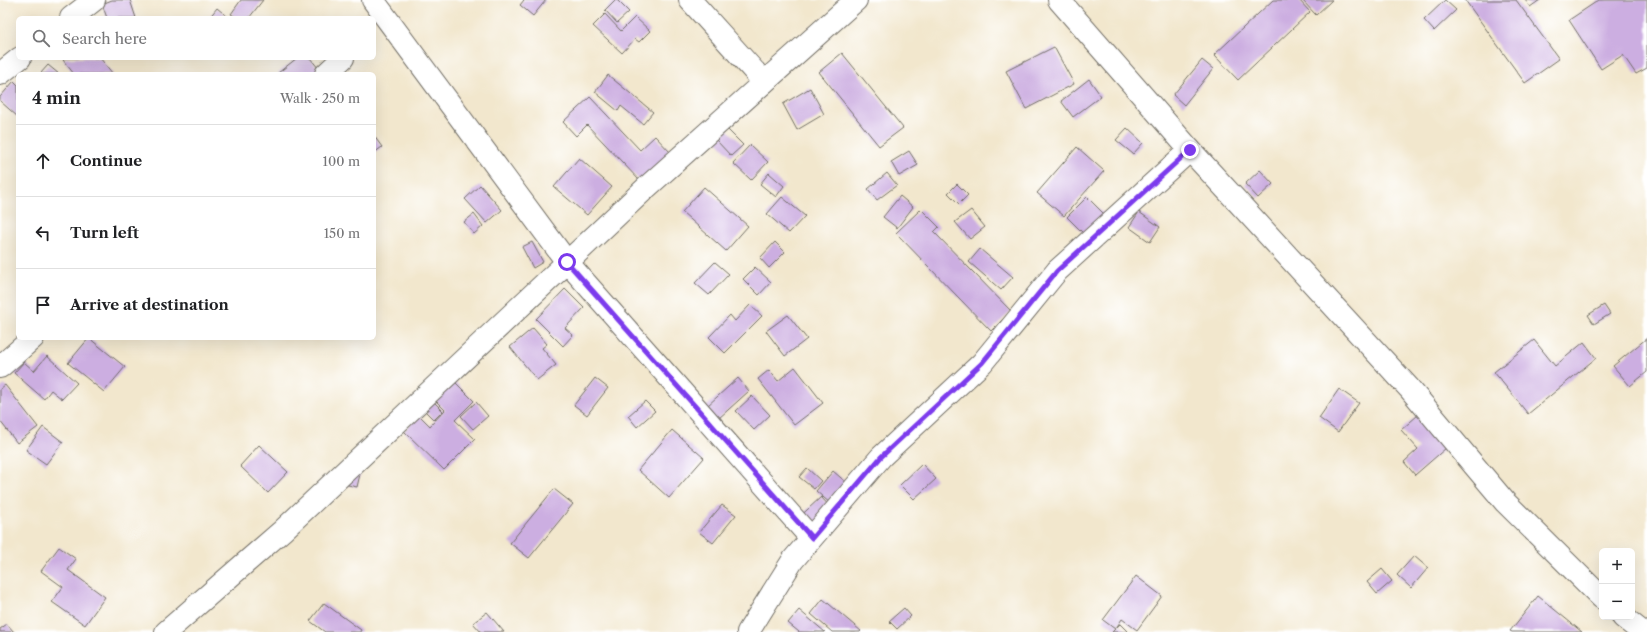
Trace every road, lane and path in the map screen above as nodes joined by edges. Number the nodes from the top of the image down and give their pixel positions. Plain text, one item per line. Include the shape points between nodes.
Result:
1 (94, 0) edge
2 (373, 0) edge
3 (690, 0) edge
4 (856, 0) edge
5 (1059, 0) edge
6 (74, 16) edge
7 (381, 24) edge
8 (18, 60) edge
9 (342, 60) edge
10 (328, 72) edge
11 (0, 74) edge
12 (764, 82) junction
13 (1190, 150) junction
14 (567, 262) junction
15 (31, 340) edge
16 (0, 367) edge
17 (812, 538) junction
18 (1599, 595) edge
19 (1627, 620) edge
20 (166, 632) edge
21 (748, 632) edge
22 (1642, 632) edge

1 - 6 street
2 - 7 street
3 - 12 street
4 - 12 street
5 - 13 street
7 - 14 street
8 - 11 street
9 - 10 street
12 - 14 street via 646,187
13 - 17 street via 1057,271 982,363 881,457
13 - 18 street via 1409,388 1505,502
14 - 17 street
14 - 20 street via 282,530
15 - 16 street
17 - 21 street via 793,560
19 - 22 street

